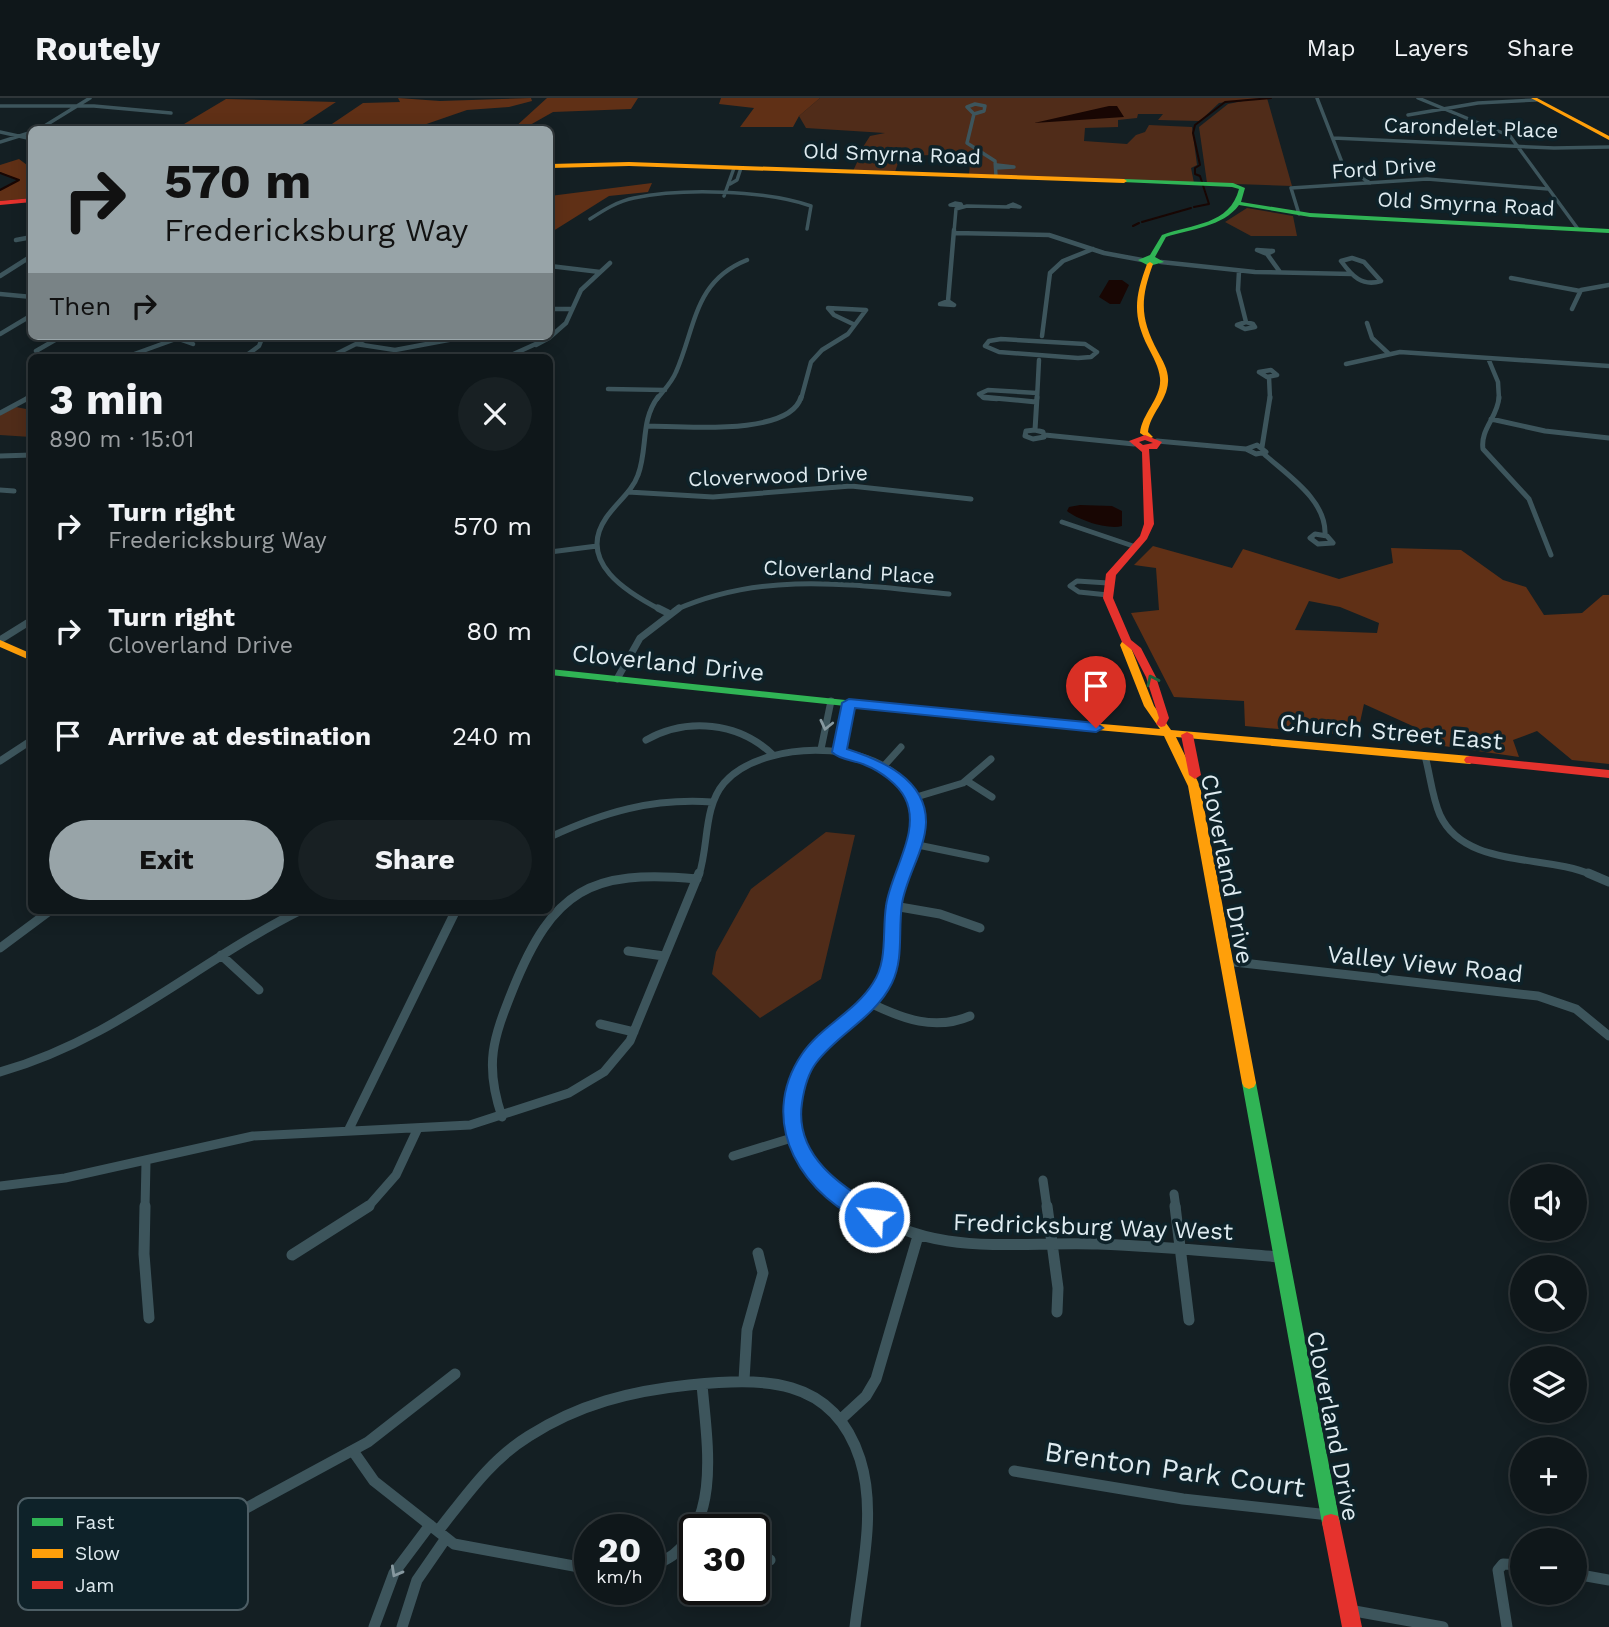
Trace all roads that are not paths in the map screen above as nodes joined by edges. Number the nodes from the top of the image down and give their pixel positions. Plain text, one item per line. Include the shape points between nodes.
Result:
1 (90, 98) edge
2 (1317, 98) edge
3 (1418, 98) edge
4 (1535, 99) edge
5 (78, 105) junction
6 (0, 106) edge
7 (1440, 108) junction
8 (171, 113) dead end
9 (974, 114) junction
10 (1408, 115) dead end
11 (44, 126) edge
12 (0, 132) edge
13 (28, 133) edge
14 (20, 136) junction
15 (28, 138) edge
16 (1333, 138) junction
17 (1609, 140) edge
18 (0, 142) edge
19 (1518, 146) junction
20 (553, 166) edge
21 (738, 168) junction
22 (996, 170) junction
23 (1370, 183) junction
24 (1548, 189) junction
25 (724, 196) junction
26 (28, 200) edge
27 (0, 203) edge
28 (1238, 203) junction
29 (1009, 207) dead end
30 (1298, 214) junction
31 (590, 219) dead end
32 (807, 229) dead end
33 (1578, 229) junction
34 (1609, 231) edge
35 (954, 233) junction
36 (28, 238) edge
37 (16, 240) dead end
38 (1093, 249) junction
39 (1266, 254) dead end
40 (28, 258) edge
41 (747, 260) dead end
42 (1151, 261) junction
43 (610, 263) dead end
44 (553, 266) edge
45 (1346, 268) junction
46 (1239, 271) junction
47 (1338, 271) junction
48 (600, 272) junction
49 (1280, 272) junction
50 (1352, 274) junction
51 (0, 276) edge
52 (1511, 278) dead end
53 (1609, 285) edge
54 (1580, 291) junction
55 (0, 294) edge
56 (28, 297) edge
57 (948, 301) dead end
58 (553, 309) edge
59 (572, 309) junction
60 (1572, 309) dead end
61 (28, 319) edge
62 (1246, 322) dead end
63 (1367, 323) dead end
64 (853, 324) junction
65 (0, 334) edge
66 (553, 335) edge
67 (1042, 336) junction
68 (55, 340) edge
69 (170, 340) edge
70 (184, 340) edge
71 (262, 340) edge
72 (364, 340) edge
73 (450, 340) edge
74 (546, 340) edge
75 (1031, 341) junction
76 (1052, 342) junction
77 (193, 344) dead end
78 (356, 344) junction
79 (36, 351) dead end
80 (1388, 353) junction
81 (134, 354) edge
82 (248, 354) edge
83 (336, 354) edge
84 (514, 354) edge
85 (1031, 355) junction
86 (1050, 356) junction
87 (1488, 358) junction
88 (1040, 360) junction
89 (1346, 363) dead end
90 (1609, 366) edge
91 (1269, 377) dead end
92 (608, 389) dead end
93 (665, 390) junction
94 (1037, 393) junction
95 (28, 398) edge
96 (1036, 402) junction
97 (0, 413) edge
98 (1491, 419) junction
99 (647, 426) junction
100 (1035, 430) junction
101 (1045, 435) junction
102 (1609, 438) edge
103 (1145, 442) junction
104 (1263, 450) junction
105 (28, 455) edge
106 (0, 456) edge
107 (0, 490) edge
108 (14, 491) dead end
109 (628, 492) junction
110 (971, 499) dead end
111 (1062, 522) dead end
112 (1325, 535) dead end
113 (597, 546) junction
114 (1133, 546) junction
115 (553, 552) edge
116 (1551, 555) dead end
117 (1108, 589) junction
118 (949, 594) dead end
119 (668, 613) junction
120 (28, 623) edge
121 (0, 642) edge
122 (28, 656) edge
123 (553, 672) edge
124 (617, 679) junction
125 (831, 701) junction
126 (849, 703) junction
127 (1165, 729) junction
128 (1187, 734) junction
129 (646, 740) dead end
130 (28, 743) edge
131 (901, 747) dead end
132 (830, 750) junction
133 (773, 755) junction
134 (1425, 755) junction
135 (990, 759) dead end
136 (0, 761) edge
137 (883, 767) junction
138 (1609, 774) edge
139 (967, 781) junction
140 (1195, 792) junction
141 (992, 797) dead end
142 (913, 798) junction
143 (712, 802) junction
144 (553, 836) edge
145 (913, 844) junction
146 (986, 859) dead end
147 (696, 879) junction
148 (1609, 882) edge
149 (894, 906) junction
150 (46, 914) edge
151 (294, 914) edge
152 (454, 914) edge
153 (980, 928) dead end
154 (0, 948) edge
155 (628, 951) dead end
156 (221, 955) junction
157 (664, 956) junction
158 (1225, 961) junction
159 (259, 990) dead end
160 (870, 1003) junction
161 (970, 1016) dead end
162 (600, 1024) dead end
163 (634, 1032) junction
164 (1609, 1036) edge
165 (0, 1072) edge
166 (502, 1117) junction
167 (418, 1128) junction
168 (349, 1129) junction
169 (795, 1138) junction
170 (733, 1156) dead end
171 (146, 1162) junction
172 (1043, 1180) dead end
173 (0, 1186) edge
174 (1174, 1194) dead end
175 (918, 1236) junction
176 (1051, 1243) junction
177 (1181, 1250) junction
178 (758, 1253) dead end
179 (292, 1255) dead end
180 (1280, 1258) junction
181 (1057, 1312) dead end
182 (149, 1318) dead end
183 (1189, 1320) dead end
184 (455, 1374) dead end
185 (744, 1380) junction
186 (702, 1384) junction
187 (840, 1420) junction
188 (353, 1451) junction
189 (1014, 1471) dead end
190 (248, 1508) edge
191 (700, 1514) edge
192 (1329, 1515) junction
193 (438, 1531) junction
194 (679, 1545) edge
195 (665, 1559) edge
196 (1510, 1564) edge
197 (574, 1566) edge
198 (1587, 1576) edge
199 (1609, 1580) edge
200 (1349, 1610) junction
201 (374, 1627) edge
202 (402, 1627) edge
203 (855, 1627) edge
204 (1352, 1627) edge
205 (1443, 1627) edge
206 (1507, 1627) edge

1 - 5 street
2 - 16 street
3 - 7 street
4 - 7 street
4 - 17 street
5 - 6 street
5 - 8 street
5 - 11 street
7 - 10 street
7 - 19 street via 1500,130
9 - 9 street via 967,111 968,105 985,106
9 - 22 street via 968,144
12 - 14 street
13 - 14 street
14 - 15 street
14 - 18 street
16 - 19 street, Carondelet Place
16 - 23 street via 1345,168
17 - 19 street, Carondelet Place
19 - 24 street
20 - 21 street, Old Smyrna Road
21 - 22 street, Old Smyrna Road
21 - 25 street via 737,180
22 - 28 street, Old Smyrna Road via 1233,185 1242,188
23 - 24 street, Ford Drive via 1427,178
23 - 30 street, Ford Drive via 1291,187
24 - 33 street
25 - 31 street via 637,197
25 - 32 street via 804,202 813,209
26 - 27 street
28 - 30 street, Old Smyrna Road
28 - 42 street via 1221,219 1164,236
29 - 35 street via 960,207
30 - 33 street, Old Smyrna Road
33 - 34 street, Old Smyrna Road
35 - 38 street via 1049,235
35 - 57 street
36 - 37 street
38 - 42 street
38 - 67 street via 1050,273
39 - 49 street
40 - 51 street
41 - 93 street via 728,270 705,295 677,371
42 - 46 street
42 - 103 street via 1138,299 1138,315 1164,384 1144,419
43 - 48 street
44 - 48 street
45 - 47 street
45 - 50 street
45 - 50 street via 1342,259 1359,259 1381,281 1364,283
46 - 49 street
46 - 62 street via 1238,290
47 - 49 street
47 - 50 street
48 - 59 street via 581,290
52 - 54 street
53 - 54 street
54 - 60 street
55 - 56 street
58 - 59 street
59 - 66 street
61 - 65 street
63 - 80 street via 1372,338
64 - 64 street via 866,310 828,308 834,315
64 - 99 street via 848,334 814,358 805,374 800,405 785,417 753,424
67 - 75 street
67 - 76 street
68 - 79 street
69 - 81 street
70 - 77 street
71 - 82 street
72 - 78 street
73 - 78 street via 401,351
74 - 84 street
75 - 76 street
75 - 85 street via 997,339 985,345 996,352
76 - 86 street via 1085,344 1097,352 1087,358
78 - 83 street
80 - 87 street
80 - 89 street
85 - 86 street
85 - 88 street
86 - 88 street
87 - 90 street
87 - 98 street via 1499,397
88 - 94 street
91 - 104 street
92 - 93 street
93 - 99 street via 650,409
94 - 96 street
94 - 96 street via 988,390 979,394
95 - 97 street
96 - 100 street
98 - 102 street
98 - 116 street via 1482,433 1483,449 1529,499
99 - 109 street via 640,470
100 - 101 street
100 - 101 street via 1025,436 1036,439
101 - 103 street
103 - 104 street via 1246,449 1253,454
103 - 114 street via 1149,524 1144,537
104 - 112 street via 1317,505 1327,525
105 - 106 street
107 - 108 street
109 - 110 street, Cloverwood Drive via 720,496 846,486
109 - 113 street via 603,523
111 - 114 street
113 - 115 street
113 - 119 street via 602,564 618,585
114 - 117 street via 1117,564
117 - 117 street via 1077,580 1070,586 1076,591
117 - 127 street via 1139,682
118 - 119 street, Cloverland Place via 766,584 717,592
119 - 124 street, Cloverland Place via 637,641
120 - 121 street
121 - 122 street
123 - 124 street, Cloverland Drive
124 - 125 street, Cloverland Drive
125 - 126 street, Cloverland Drive
125 -> 132 street
126 - 127 street, Cloverland Drive
126 - 132 street
127 - 128 street, Church Street East
127 - 140 street, Cloverland Drive
128 - 134 street, Church Street East
128 - 140 street
129 - 133 street via 670,730 712,728 748,737
130 - 136 street
131 - 137 street
132 - 133 street
132 - 137 street
133 - 143 street via 740,770
134 - 138 street, Church Street East
134 - 148 street via 1440,816 1458,839 1492,854 1573,866
135 - 139 street
137 - 142 street
139 - 141 street
139 - 142 street
140 - 158 street, Cloverland Drive
142 - 145 street, Fredricksburg Way West via 918,819
143 - 144 street via 632,803
143 - 147 street via 705,854
145 - 146 street
145 - 149 street, Fredricksburg Way West
147 - 157 street
147 - 166 street via 647,875 609,881 576,896 545,923 491,1044 490,1080
149 - 153 street via 940,914
149 - 160 street, Fredricksburg Way West via 889,968
150 - 154 street
151 - 156 street
152 - 168 street
155 - 157 street
156 - 159 street
156 - 165 street via 63,1052
157 - 163 street
158 - 164 street, Valley View Road via 1538,996 1576,1009
158 - 180 street, Cloverland Drive
160 - 161 street via 927,1023 953,1024
160 - 169 street, Fredricksburg Way West via 815,1051 802,1069 791,1106
162 - 163 street
163 - 166 street via 614,1063 593,1080 568,1094
166 - 167 street via 473,1125
167 - 168 street
167 - 179 street via 404,1167 383,1195
168 - 171 street via 251,1136
169 - 170 street
169 - 175 street, Fredricksburg Way West via 811,1169 835,1193
171 - 173 street via 72,1179
171 - 182 street via 144,1254
172 - 176 street
174 - 177 street
175 - 176 street, Fredricksburg Way West via 960,1246
175 - 187 street via 876,1378 866,1396
176 - 177 street, Fredricksburg Way West
176 - 181 street
177 - 180 street, Fredricksburg Way West
177 - 183 street
178 - 185 street via 763,1273 747,1330
180 - 192 street, Cloverland Drive
184 - 188 street
185 - 186 street
185 - 187 street via 769,1381 804,1391
186 - 191 street via 706,1484
186 - 193 street via 625,1394 536,1432 494,1462
187 - 203 street via 860,1458 866,1493
188 - 190 street
188 - 193 street via 374,1481
189 - 192 street, Brenton Park Court via 1183,1499
192 - 200 street, Cloverland Drive
193 - 197 street via 469,1549
193 -> 201 street via 394,1573
193 - 202 street
194 - 195 street
196 - 206 street via 1503,1563 1498,1570
198 - 199 street
200 - 204 street, Cloverland Drive
200 - 205 street

